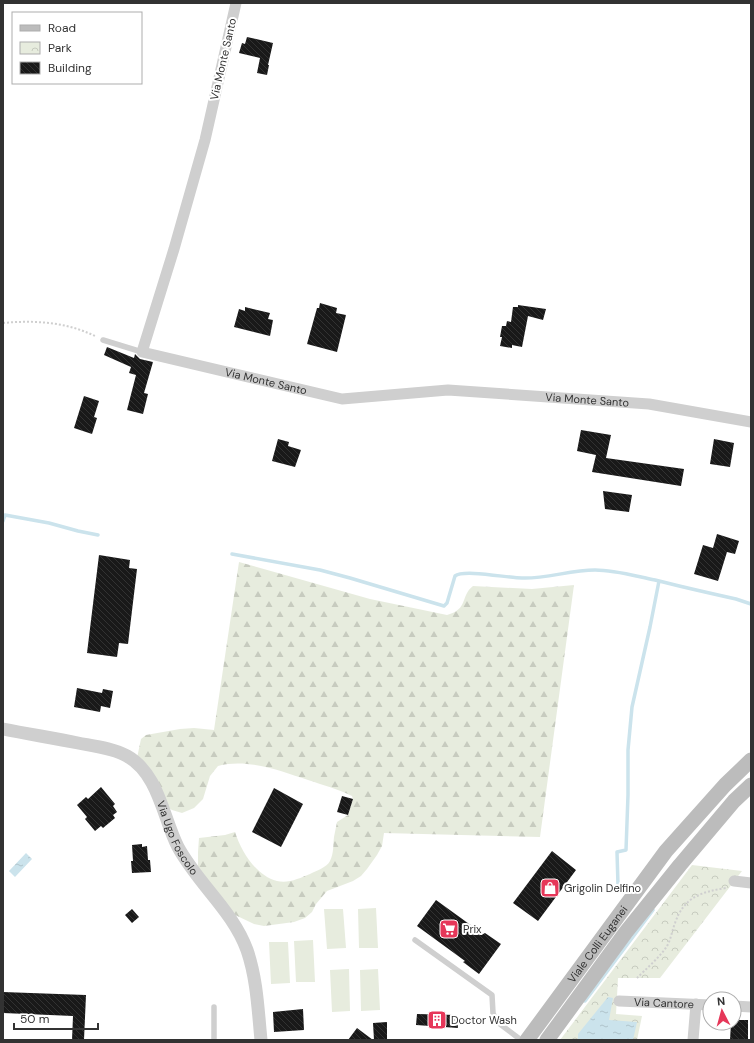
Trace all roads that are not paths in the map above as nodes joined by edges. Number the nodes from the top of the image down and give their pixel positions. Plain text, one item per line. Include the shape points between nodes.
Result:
1 (236, 3) edge
2 (103, 340) road end
3 (142, 352) junction
4 (751, 422) edge
5 (3, 729) edge
6 (751, 760) edge
7 (751, 785) edge
8 (751, 883) edge
9 (733, 885) road end
10 (415, 940) dead end
11 (618, 1000) dead end
12 (696, 1004) junction
13 (702, 1004) edge
14 (214, 1007) dead end
15 (214, 1040) edge
16 (261, 1040) edge
17 (521, 1040) edge
18 (527, 1040) edge
19 (547, 1040) edge
20 (693, 1040) edge

1 - 3 street, Via Monte Santo via 204,140
2 - 3 lane
3 - 4 street, Via Monte Santo via 342,399 448,390 648,404
5 - 16 street, Via Ugo Foscolo via 109,749 128,756 142,768 157,792 177,846 240,933 253,971
6 - 18 main road, Viale Colli Euganei via 666,851
7 - 19 main road, Viale Colli Euganei via 734,801 626,932
8 - 9 street
10 - 17 lane via 492,995 496,1022
11 - 12 street, Via Cantore
12 - 13 street, Via Cantore
12 - 20 street
14 - 15 lane

